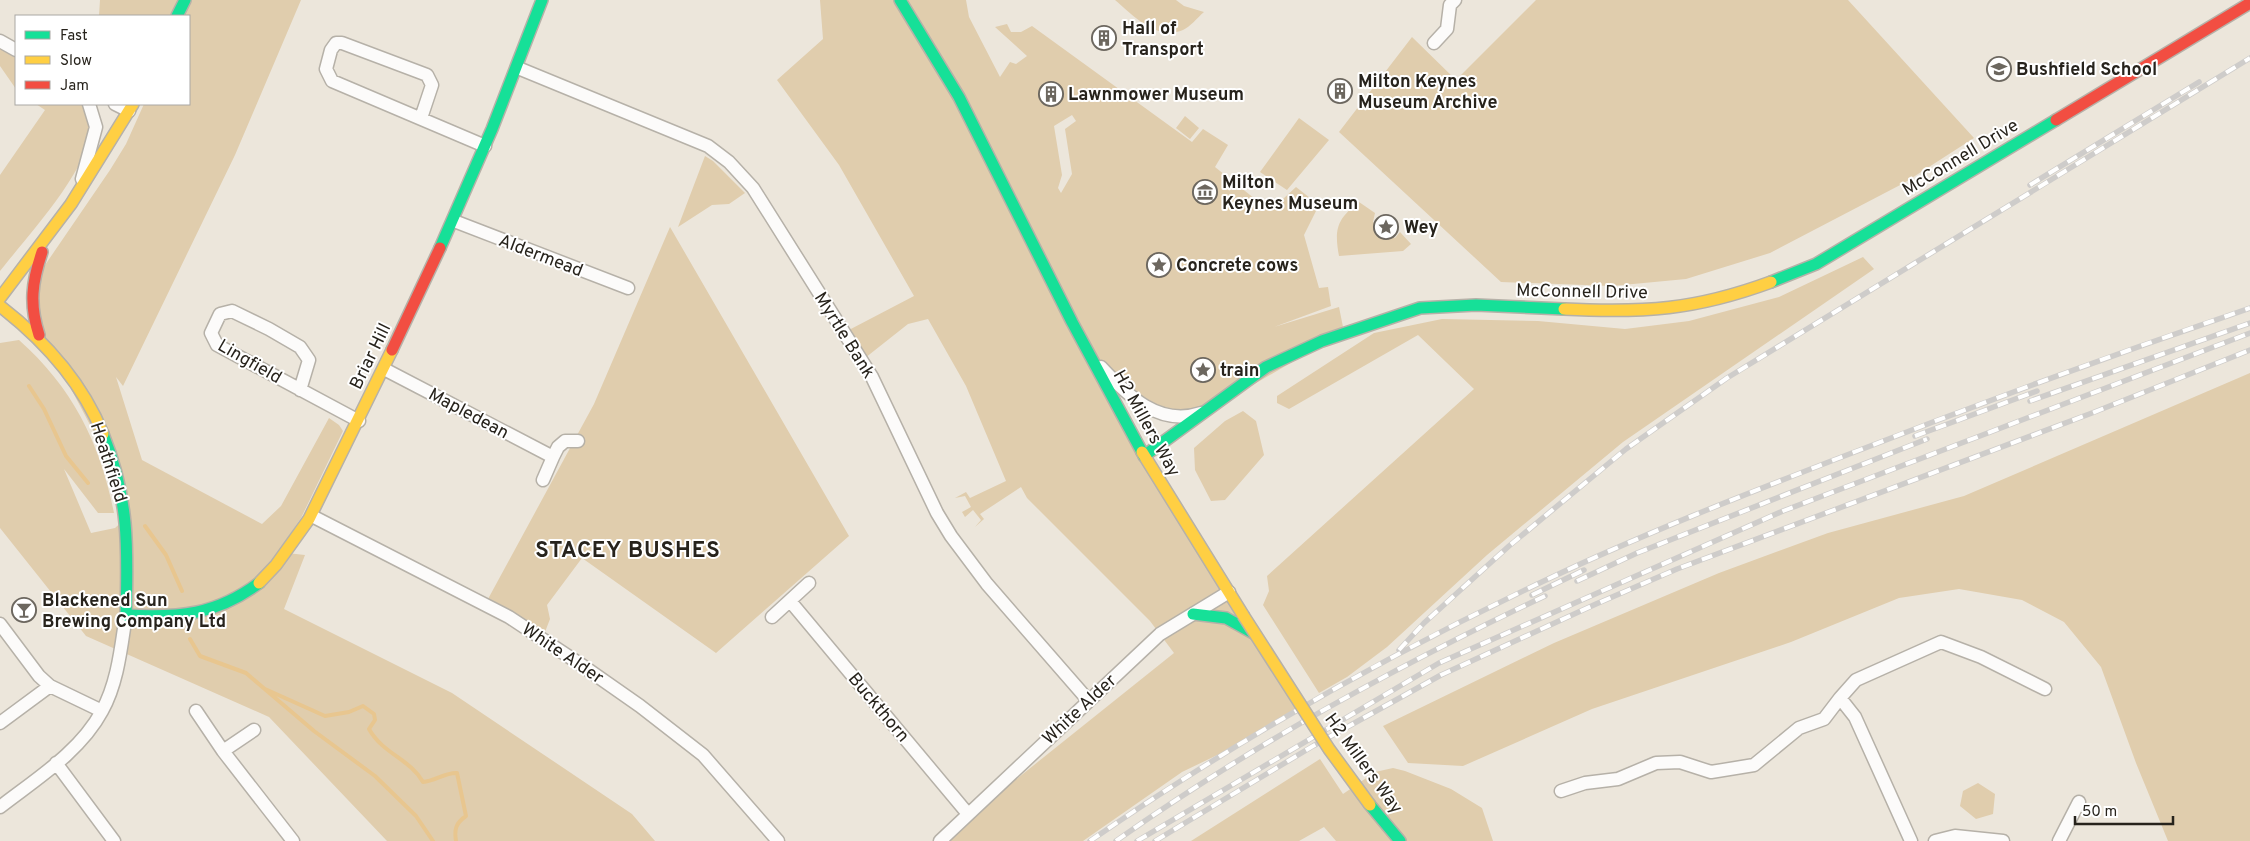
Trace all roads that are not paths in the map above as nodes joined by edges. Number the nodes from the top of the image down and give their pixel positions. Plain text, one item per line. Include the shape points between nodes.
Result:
1 (185, 0) edge
2 (542, 0) edge
3 (900, 0) edge
4 (1455, 0) edge
5 (2250, 3) edge
6 (178, 15) edge
7 (0, 41) edge
8 (1434, 43) dead end
9 (15, 49) edge
10 (518, 68) junction
11 (89, 105) edge
12 (131, 108) edge
13 (421, 118) junction
14 (485, 146) junction
15 (78, 193) junction
16 (454, 221) junction
17 (46, 239) junction
18 (628, 288) dead end
19 (0, 298) edge
20 (0, 306) edge
21 (40, 337) junction
22 (1091, 356) junction
23 (384, 369) junction
24 (300, 390) junction
25 (1208, 411) junction
26 (359, 421) junction
27 (578, 442) dead end
28 (1144, 456) junction
29 (553, 457) junction
30 (542, 480) dead end
31 (312, 516) junction
32 (809, 583) dead end
33 (1229, 592) junction
34 (790, 601) junction
35 (126, 614) junction
36 (1193, 614) junction
37 (772, 617) dead end
38 (0, 624) edge
39 (1256, 634) junction
40 (50, 686) junction
41 (2045, 689) dead end
42 (1840, 698) junction
43 (1088, 700) junction
44 (102, 711) junction
45 (196, 711) dead end
46 (0, 723) edge
47 (254, 730) dead end
48 (223, 751) junction
49 (56, 763) junction
50 (1561, 791) dead end
51 (2079, 802) dead end
52 (0, 807) edge
53 (968, 814) junction
54 (114, 841) edge
55 (293, 841) edge
56 (778, 841) edge
57 (940, 841) edge
58 (1400, 841) edge
59 (1911, 841) edge
60 (1935, 841) edge
61 (2003, 841) edge
62 (2059, 841) edge

1 - 6 street
2 - 10 street, Briar Hill
3 - 22 street, H2 Millers Way via 959,97
4 - 8 street via 1450,5 1447,29
5 - 25 street, McConnell Drive via 1816,264 1755,289 1702,303 1648,311 1580,312 1479,305 1418,309 1344,332 1291,354 1260,370
7 - 9 street
10 - 14 street, Briar Hill
10 - 43 street, Myrtle Bank via 708,146 729,162 753,188 872,377 951,536
11 - 15 street via 96,127
12 - 15 street
13 - 13 street via 332,81 326,69 331,50 342,43 427,75 432,85
13 - 14 street
14 - 16 street, Briar Hill
15 - 17 street
16 - 18 street, Aldermead
16 - 23 street, Briar Hill
17 - 19 street
17 - 21 street via 30,295 30,311
20 - 21 street, Heathfield
21 - 35 street, Heathfield via 78,385 93,412 117,476 126,518
22 - 25 street via 1131,396 1158,414 1187,418
22 - 28 street, H2 Millers Way
23 - 26 street, Briar Hill
23 - 29 street, Mapledean
24 - 24 street, Lingfield via 216,345 210,333 220,314 232,311 300,347 309,360
24 - 26 street, Lingfield
25 - 28 street, McConnell Drive
26 - 31 street, Briar Hill via 315,503
27 - 29 street via 565,441
28 - 33 street, H2 Millers Way
29 - 30 street
31 - 35 street, Briar Hill via 269,574 237,598 197,615 161,618
31 - 56 street, White Alder via 509,617 588,669 703,755
32 - 34 street
33 - 36 street, White Alder
33 - 39 street, H2 Millers Way, bridge
34 - 37 street
34 - 53 street, Buckthorn
35 - 44 street, Heathfield via 117,672
36 - 39 street via 1226,618
36 - 43 street, White Alder via 1160,634
38 - 40 street
39 - 58 street, H2 Millers Way, bridge via 1329,748 1370,806
40 - 44 street
40 - 46 street
41 - 42 street via 1981,657 1941,642 1856,680
42 - 50 street via 1824,719 1799,728 1754,765 1711,772 1680,762 1656,763 1618,779 1585,783
42 - 59 street via 1855,717
43 - 53 street, White Alder
44 - 49 street, Heathfield via 74,749
45 - 48 street
47 - 48 street
48 - 55 street
49 - 52 street, Heathfield
49 - 54 street
51 - 62 street
53 - 57 street, White Alder
60 - 61 street via 1955,836

